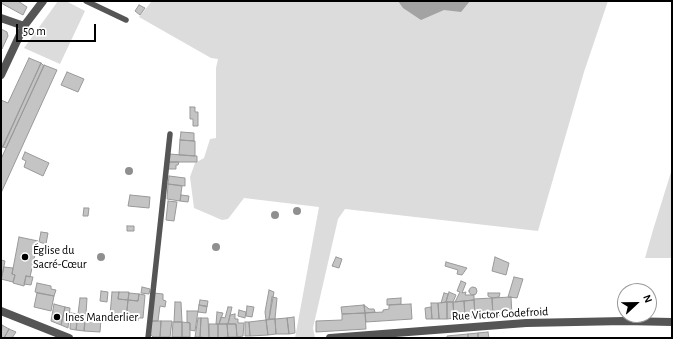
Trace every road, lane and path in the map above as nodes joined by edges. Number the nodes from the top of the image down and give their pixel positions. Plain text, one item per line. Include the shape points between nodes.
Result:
1 (43, 1) edge
2 (86, 1) edge
3 (1, 18) edge
4 (126, 20) dead end
5 (24, 26) junction
6 (1, 75) edge
7 (170, 134) dead end
8 (1, 312) edge
9 (672, 322) edge
10 (69, 338) edge
11 (148, 338) edge
12 (330, 338) edge

1 - 5 street
2 - 4 lane
3 - 5 street
5 - 6 street
7 - 11 lane
8 - 10 street
9 - 12 street, Rue Victor Godefroid via 526,323

